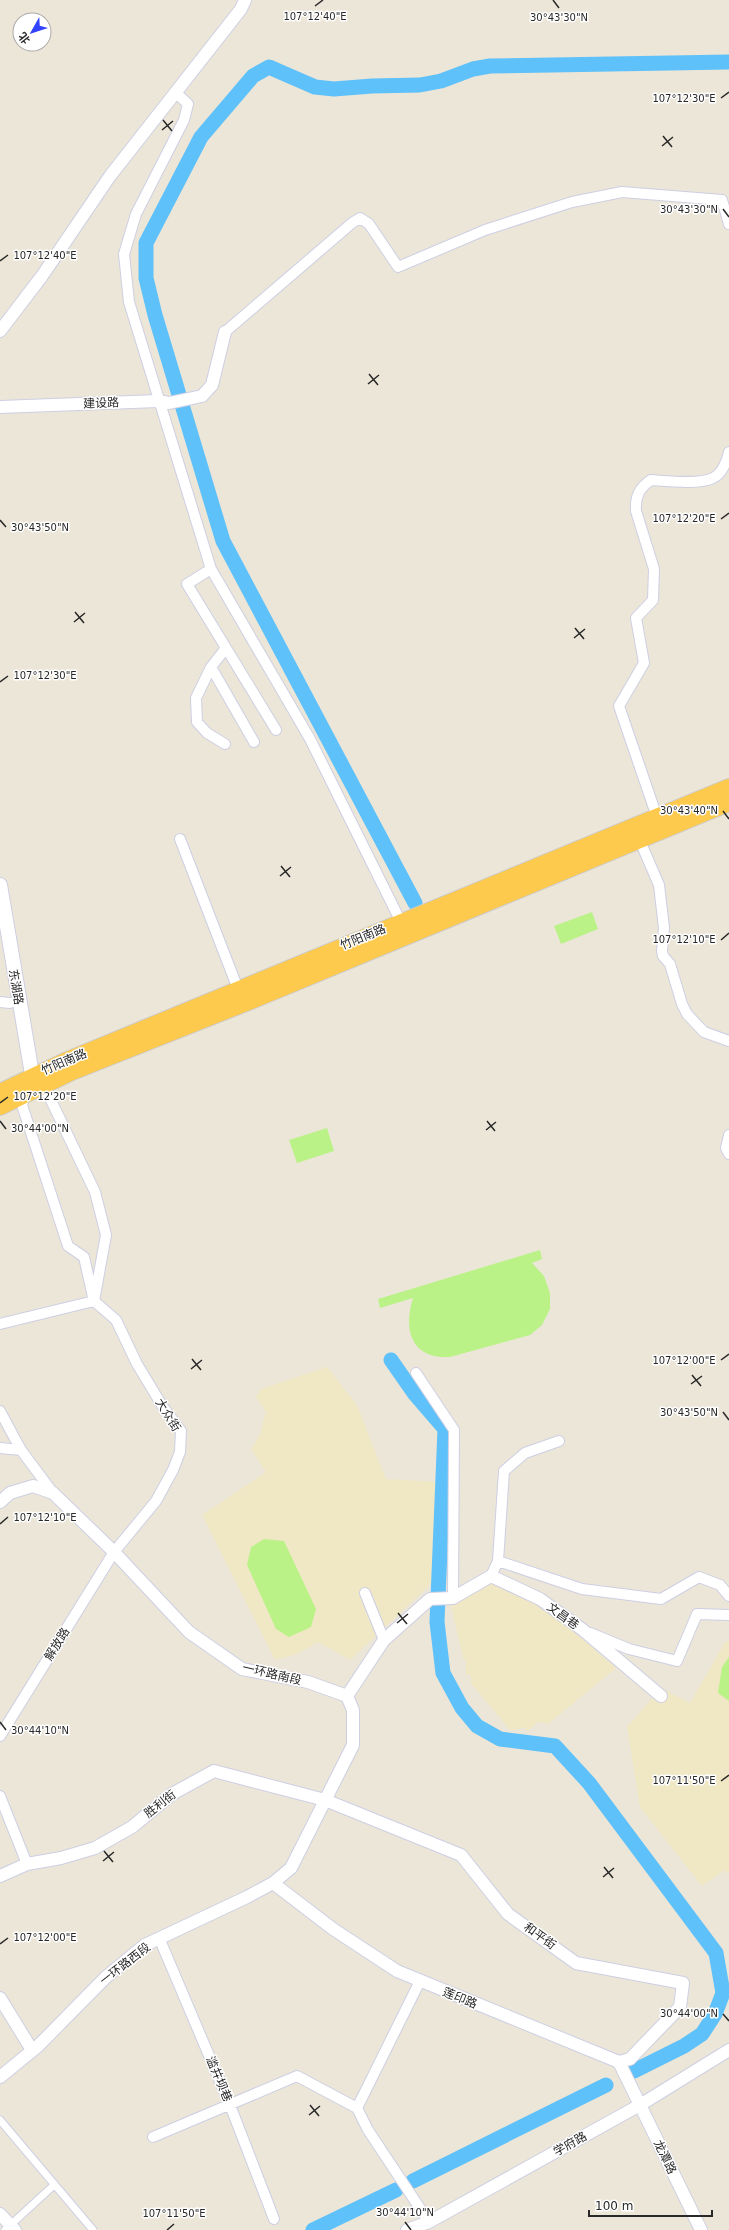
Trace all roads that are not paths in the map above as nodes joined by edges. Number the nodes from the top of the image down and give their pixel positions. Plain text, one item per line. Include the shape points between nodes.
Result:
1 (245, 0) edge
2 (175, 92) junction
3 (729, 224) edge
4 (0, 331) edge
5 (224, 332) joint
6 (163, 398) junction
7 (0, 400) edge
8 (0, 407) edge
9 (729, 452) edge
10 (212, 568) junction
11 (226, 648) junction
12 (211, 667) junction
13 (276, 730) dead end
14 (254, 742) dead end
15 (225, 744) dead end
16 (729, 787) edge
17 (729, 802) edge
18 (657, 817) junction
19 (637, 833) junction
20 (180, 840) dead end
21 (0, 885) edge
22 (401, 922) junction
23 (0, 941) edge
24 (238, 989) junction
25 (5, 1002) edge
26 (729, 1041) edge
27 (29, 1084) junction
28 (0, 1092) edge
29 (0, 1107) edge
30 (729, 1135) edge
31 (729, 1154) edge
32 (94, 1301) junction
33 (0, 1324) edge
34 (416, 1373) dead end
35 (0, 1411) edge
36 (559, 1441) dead end
37 (0, 1448) edge
38 (21, 1450) junction
39 (53, 1493) junction
40 (0, 1502) edge
41 (114, 1552) junction
42 (498, 1561) junction
43 (491, 1576) junction
44 (365, 1593) dead end
45 (729, 1596) edge
46 (453, 1598) junction
47 (729, 1615) edge
48 (583, 1630) junction
49 (384, 1640) junction
50 (347, 1696) junction
51 (662, 1696) dead end
52 (0, 1736) edge
53 (0, 1796) edge
54 (325, 1800) junction
55 (27, 1864) junction
56 (0, 1876) edge
57 (273, 1883) junction
58 (160, 1940) junction
59 (420, 1981) junction
60 (0, 1998) edge
61 (32, 2050) junction
62 (729, 2050) edge
63 (619, 2062) junction
64 (0, 2077) edge
65 (230, 2104) junction
66 (640, 2105) junction
67 (357, 2108) junction
68 (0, 2120) edge
69 (153, 2138) dead end
70 (54, 2185) junction
71 (0, 2214) edge
72 (274, 2219) dead end
73 (429, 2222) junction
74 (10, 2228) edge
75 (93, 2230) edge
76 (406, 2230) edge
77 (700, 2230) edge

1 - 2 street via 241,9
2 - 4 street via 110,176 42,276
2 - 6 street via 188,104 184,120 136,214 124,254 129,302
3 - 5 street via 722,200 622,192 572,202 485,230 398,267 369,224 360,218
5 - 6 street, 建设路 via 212,385 201,393
6 - 7 street, 建设路
6 - 8 street, 建设路
6 - 10 street
9 - 18 street via 723,467 713,478 698,481 651,480 638,493 635,502 654,569 654,600 636,618 644,663 619,706
10 - 11 street via 187,584
10 - 22 street via 310,739
11 - 12 street
11 - 13 street
12 - 14 street
12 - 15 street via 196,698 197,722 207,733
16 - 18 highway, 竹阳南路
17 - 19 highway, 竹阳南路
18 - 19 highway, 竹阳南路
19 - 22 highway, 竹阳南路
19 - 26 street via 660,885 664,928 662,951 670,964 682,1004 687,1014 704,1032
19 - 27 highway, 竹阳南路
20 - 24 street
21 - 27 main road, 东湖路
22 - 24 highway, 竹阳南路
23 - 25 main road, 东湖路
24 - 27 highway, 竹阳南路
25 - 27 main road, 东湖路
27 - 28 highway, 竹阳南路
27 - 29 highway, 竹阳南路
27 - 32 street via 22,1106 68,1246 84,1257
27 - 32 street via 48,1094 94,1192 106,1236
30 - 31 street via 726,1148
32 - 33 street
32 - 41 street, 大众街 via 116,1320 137,1364 181,1431 180,1452 156,1501
34 - 46 street via 454,1430
35 - 38 street
36 - 42 street via 525,1453 504,1471
37 - 38 street
38 - 39 street
39 - 40 street via 34,1486 10,1493
39 - 41 street, 一环路南段
41 - 50 street, 一环路南段 via 189,1632 242,1669 308,1682
41 - 52 street, 解放路
42 - 43 street
42 - 45 street via 582,1589 661,1599 699,1577 720,1585
43 - 46 street
43 - 48 street, 文昌巷 via 540,1599
44 - 49 street
46 - 49 street via 430,1599
47 - 48 street via 697,1614 677,1661 629,1649
48 - 51 street, 文昌巷
49 - 50 street
50 - 54 street via 353,1710 353,1745
53 - 55 street
54 - 55 street, 胜利街 via 214,1771 172,1794 132,1827 95,1848 62,1858
54 - 57 street via 290,1868
54 - 63 street, 和平街 via 461,1855 508,1914 576,1963 683,1983 680,2007 630,2059
55 - 56 street, 胜利街
57 - 58 street, 一环路西段
57 - 59 street, 莲印路 via 333,1929 397,1971
58 - 61 street, 一环路西段 via 145,1945 106,1977
58 - 65 street, 滥井坝巷
59 - 63 street, 莲印路
59 - 67 street
60 - 61 street
61 - 64 street, 一环路西段
62 - 66 street, 学府路
63 - 66 street
65 - 67 street via 297,2076
65 - 69 street
65 - 72 street, 滥井坝巷
66 - 73 street, 学府路
66 - 77 street, 龙潭路
67 - 73 street via 368,2130
68 - 70 street
70 - 74 street
70 - 75 street
71 - 74 street
73 - 76 street, 学府路

